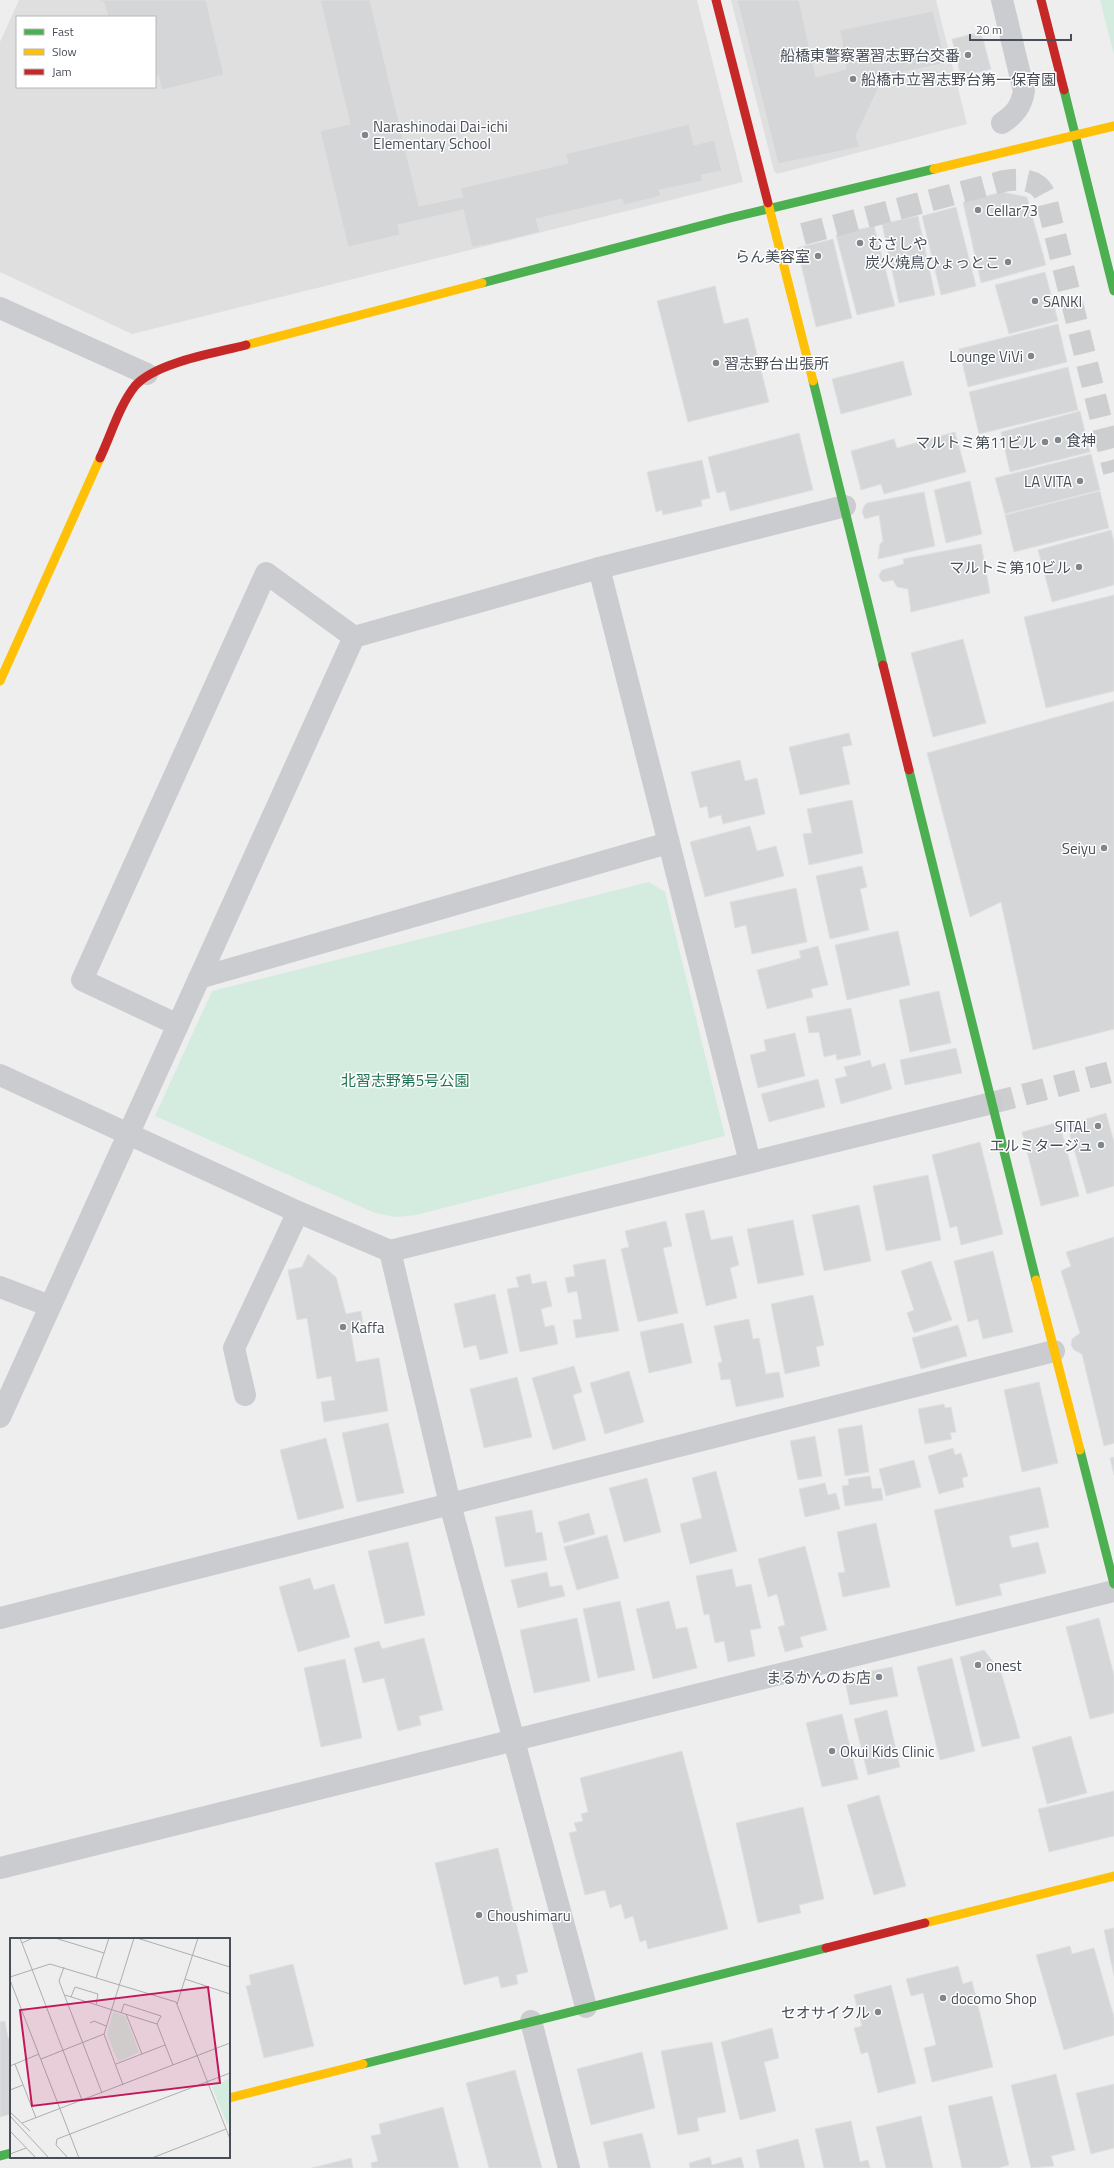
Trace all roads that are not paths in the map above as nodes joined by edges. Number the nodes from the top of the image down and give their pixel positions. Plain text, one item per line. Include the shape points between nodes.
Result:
1 (716, 0) edge
2 (1002, 0) edge
3 (1041, 0) edge
4 (1002, 123) dead end
5 (1114, 126) edge
6 (1075, 135) junction
7 (769, 208) junction
8 (1114, 291) edge
9 (0, 308) edge
10 (147, 374) junction
11 (845, 506) junction
12 (599, 568) junction
13 (354, 637) junction
14 (0, 681) edge
15 (668, 843) junction
16 (199, 978) junction
17 (178, 1025) junction
18 (0, 1075) edge
19 (992, 1103) junction
20 (128, 1133) junction
21 (750, 1162) junction
22 (298, 1212) junction
23 (390, 1251) junction
24 (0, 1287) edge
25 (50, 1306) junction
26 (1054, 1351) junction
27 (245, 1395) dead end
28 (0, 1417) edge
29 (450, 1504) junction
30 (1114, 1584) edge
31 (1114, 1591) edge
32 (0, 1618) edge
33 (512, 1740) junction
34 (0, 1868) edge
35 (1114, 1876) edge
36 (586, 2008) junction
37 (531, 2021) junction
38 (230, 2098) edge
39 (10, 2153) edge
40 (0, 2156) edge
41 (569, 2168) edge

1 - 7 street
2 - 4 street via 1024,91 1023,100 1015,114
3 - 6 street
5 - 6 street
6 - 7 street
6 - 8 street
7 - 10 street via 167,366
7 - 11 street
9 - 10 street
10 - 14 street via 132,388
11 - 12 street
11 - 19 street
12 - 13 street
12 - 15 street
13 - 16 street
13 - 17 street via 266,573 82,980
15 - 16 street
15 - 21 street
16 - 17 street
17 - 20 street
18 - 20 street
19 - 21 street
19 - 26 street
20 - 22 street
20 - 25 street
21 - 23 street
22 - 23 street
22 - 27 street via 234,1348
23 - 29 street
24 - 25 street
25 - 28 street
26 - 29 street
26 - 30 street
29 - 32 street
29 - 33 street
31 - 33 street
33 - 34 street
33 - 36 street
35 - 36 street
36 - 37 street
37 - 38 street
37 - 41 street
39 - 40 street

